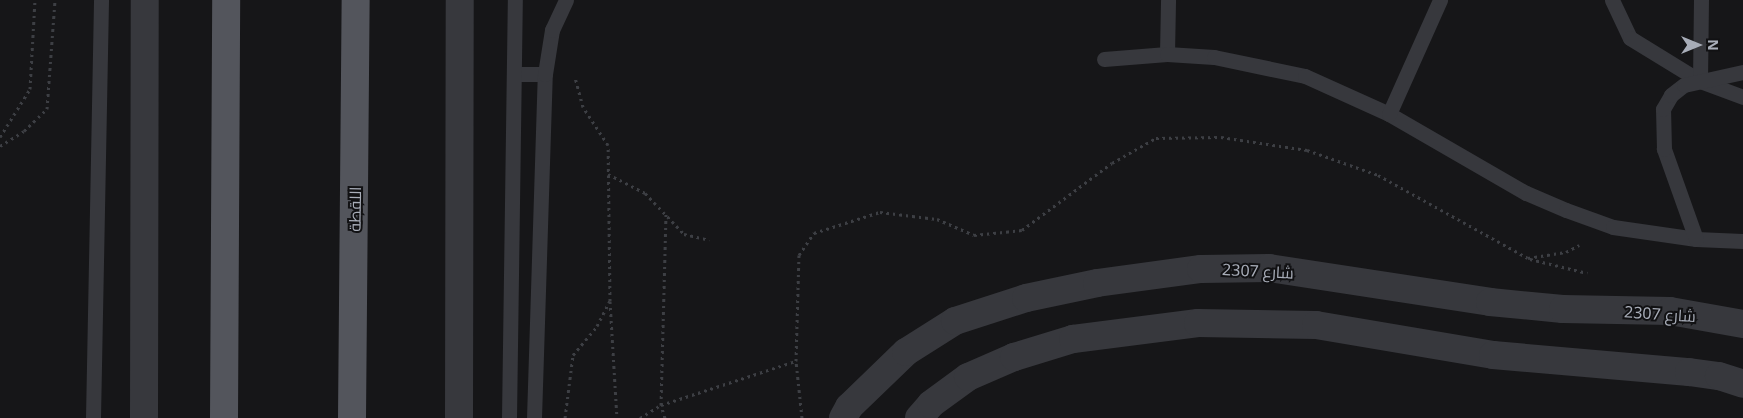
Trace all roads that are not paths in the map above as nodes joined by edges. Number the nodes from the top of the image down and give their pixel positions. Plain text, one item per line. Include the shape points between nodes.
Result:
1 (100, 0) edge
2 (145, 0) edge
3 (226, 0) edge
4 (356, 0) edge
5 (460, 0) edge
6 (515, 0) edge
7 (566, 0) edge
8 (1168, 0) edge
9 (1440, 0) edge
10 (1612, 0) edge
11 (1701, 0) edge
12 (1167, 54) junction
13 (1104, 59) dead end
14 (1743, 72) edge
15 (514, 74) junction
16 (545, 74) junction
17 (1700, 81) junction
18 (1743, 98) edge
19 (1389, 114) junction
20 (1696, 239) junction
21 (1743, 241) edge
22 (1743, 324) edge
23 (1743, 384) edge
24 (93, 418) edge
25 (144, 418) edge
26 (224, 418) edge
27 (352, 418) edge
28 (459, 418) edge
29 (509, 418) edge
30 (534, 418) edge
31 (843, 418) edge
32 (919, 418) edge

1 - 24 lane
2 - 25 street
3 - 26 main road
4 - 27 main road, اللقطة
5 - 28 street
6 - 15 lane
7 - 16 lane via 552,30
8 - 12 lane
9 - 19 lane
10 - 17 lane via 1630,38
11 - 17 lane
12 - 13 lane
12 - 19 lane via 1250,63 1304,76
14 - 17 lane
15 - 16 lane
15 - 29 lane
16 - 30 lane
17 - 18 lane
17 - 20 lane via 1684,85 1671,95 1663,109 1661,125 1664,149
19 - 20 lane via 1526,192 1613,227
20 - 21 lane
22 - 31 street, شارع 2307 via 1670,311 1563,310 1490,302 1269,268 1202,269 1061,290 955,321 906,352 849,407
23 - 32 street via 1689,372 1494,355 1316,325 1198,323 1073,339 1014,357 968,377 931,404

